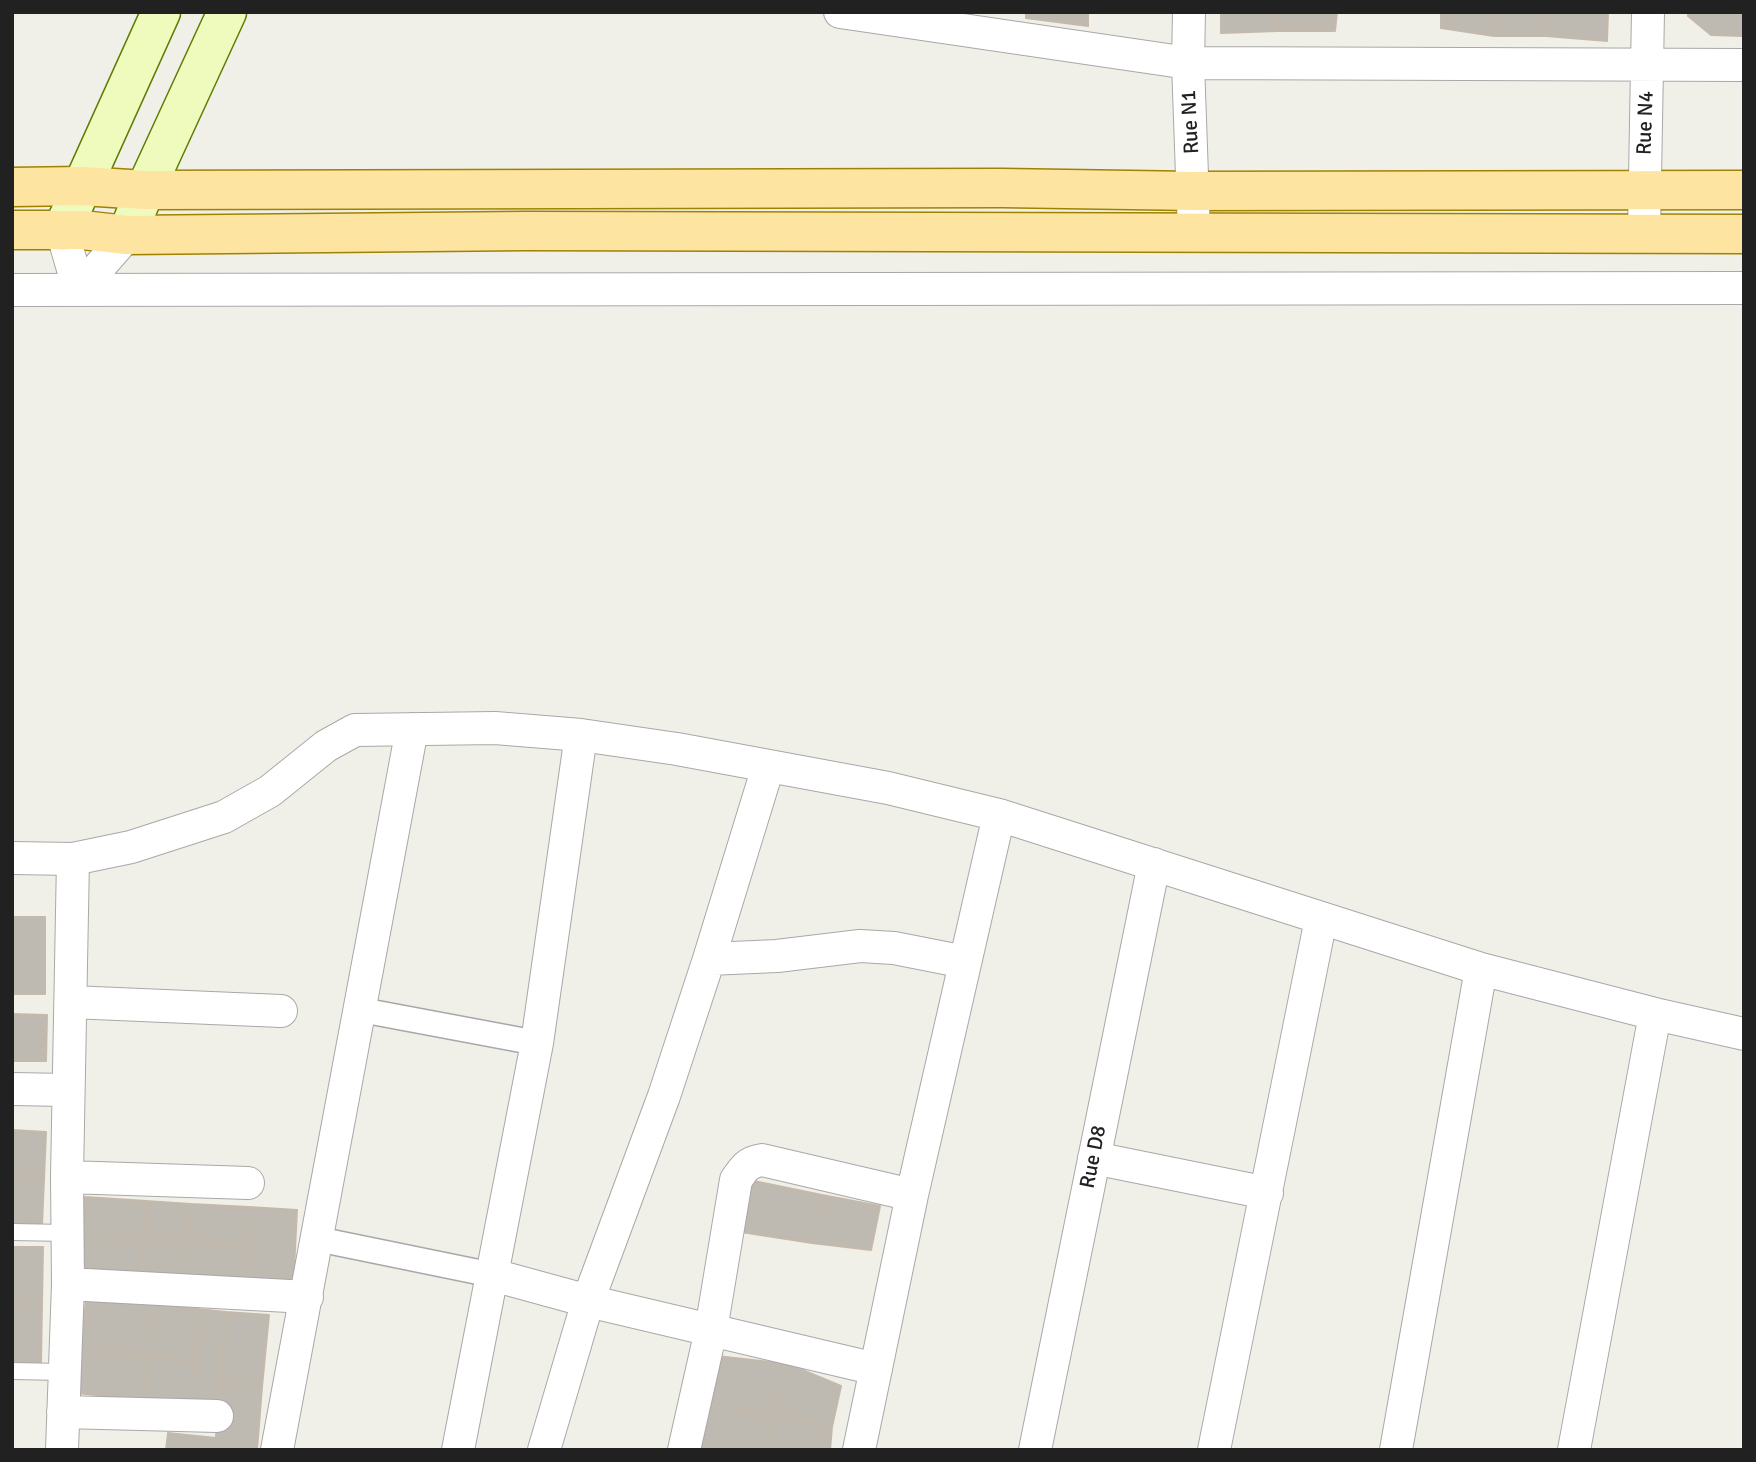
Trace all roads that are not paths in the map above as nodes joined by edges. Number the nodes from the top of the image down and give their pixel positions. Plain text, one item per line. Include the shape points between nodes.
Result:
1 (162, 12) edge
2 (227, 12) edge
3 (841, 12) edge
4 (1189, 12) edge
5 (1648, 12) edge
6 (896, 16) edge
7 (1188, 63) junction
8 (1648, 64) junction
9 (1744, 65) edge
10 (82, 186) junction
11 (12, 187) edge
12 (145, 190) junction
13 (1744, 190) edge
14 (1194, 191) junction
15 (1643, 191) junction
16 (12, 230) edge
17 (62, 231) junction
18 (1195, 232) junction
19 (1644, 233) junction
20 (1744, 234) edge
21 (127, 236) junction
22 (1744, 288) edge
23 (12, 290) edge
24 (79, 290) junction
25 (411, 729) junction
26 (581, 735) junction
27 (768, 767) junction
28 (999, 815) junction
29 (12, 858) edge
30 (73, 859) junction
31 (1154, 864) junction
32 (1321, 919) junction
33 (709, 959) junction
34 (965, 962) junction
35 (1481, 969) junction
36 (71, 1002) junction
37 (361, 1010) junction
38 (281, 1011) dead end
39 (1655, 1014) junction
40 (1744, 1034) edge
41 (537, 1043) junction
42 (12, 1089) edge
43 (68, 1090) junction
44 (1094, 1158) junction
45 (67, 1177) junction
46 (248, 1183) dead end
47 (1267, 1193) junction
48 (912, 1195) junction
49 (12, 1232) edge
50 (67, 1233) junction
51 (317, 1239) junction
52 (492, 1275) junction
53 (68, 1284) junction
54 (307, 1297) junction
55 (588, 1301) junction
56 (711, 1330) junction
57 (876, 1369) junction
58 (12, 1371) edge
59 (64, 1373) junction
60 (63, 1412) junction
61 (217, 1416) dead end
62 (62, 1450) edge
63 (277, 1450) edge
64 (458, 1450) edge
65 (544, 1450) edge
66 (684, 1450) edge
67 (859, 1450) edge
68 (1035, 1450) edge
69 (1214, 1450) edge
70 (1396, 1450) edge
71 (1574, 1450) edge

1 - 10 main road
2 - 12 main road
3 - 6 street
4 - 7 street, Rue N1
5 - 8 street, Rue N4
6 - 7 street
7 - 8 street
7 - 14 street, Rue N1
8 - 9 street
8 - 15 street, Rue N4
10 - 11 main road
10 - 12 main road
10 - 17 main road
12 - 14 main road
12 - 21 main road
13 - 15 main road
14 - 15 main road
14 - 18 street, Rue N1
15 - 19 street, Rue N4
16 - 17 main road
17 - 21 main road
17 - 24 street
18 - 19 main road
18 - 21 main road via 525,230
19 - 20 main road
21 - 24 street
22 - 24 street
23 - 24 street
25 - 26 street via 495,727
25 - 30 street via 355,730 326,746 270,791 224,817 131,847
25 - 37 street
26 - 27 street
26 - 41 street
27 - 28 street
27 - 33 street
28 - 31 street
28 - 34 street
29 - 30 street
30 - 36 street
31 - 32 street
31 - 44 street, Rue D8
32 - 35 street
32 - 47 street
33 - 34 street via 860,946
33 - 55 street
34 - 48 street
35 - 39 street
35 - 70 street
36 - 38 street
36 - 43 street
37 - 41 street
37 - 51 street
39 - 40 street
39 - 71 street
41 - 52 street
42 - 43 street
43 - 45 street
44 - 47 street
44 - 68 street, Rue D8
45 - 46 street
45 - 50 street
47 - 69 street
48 - 56 street via 752,1161 736,1180
48 - 57 street
49 - 50 lane
50 - 53 street
51 - 52 street
51 - 54 street
52 - 55 street
52 - 64 street
53 - 54 street
53 - 59 street
54 - 63 street
55 - 56 street
55 - 65 street
56 - 57 street
56 - 66 street
57 - 67 street
58 - 59 lane
59 - 60 street
60 - 61 street
60 - 62 street

